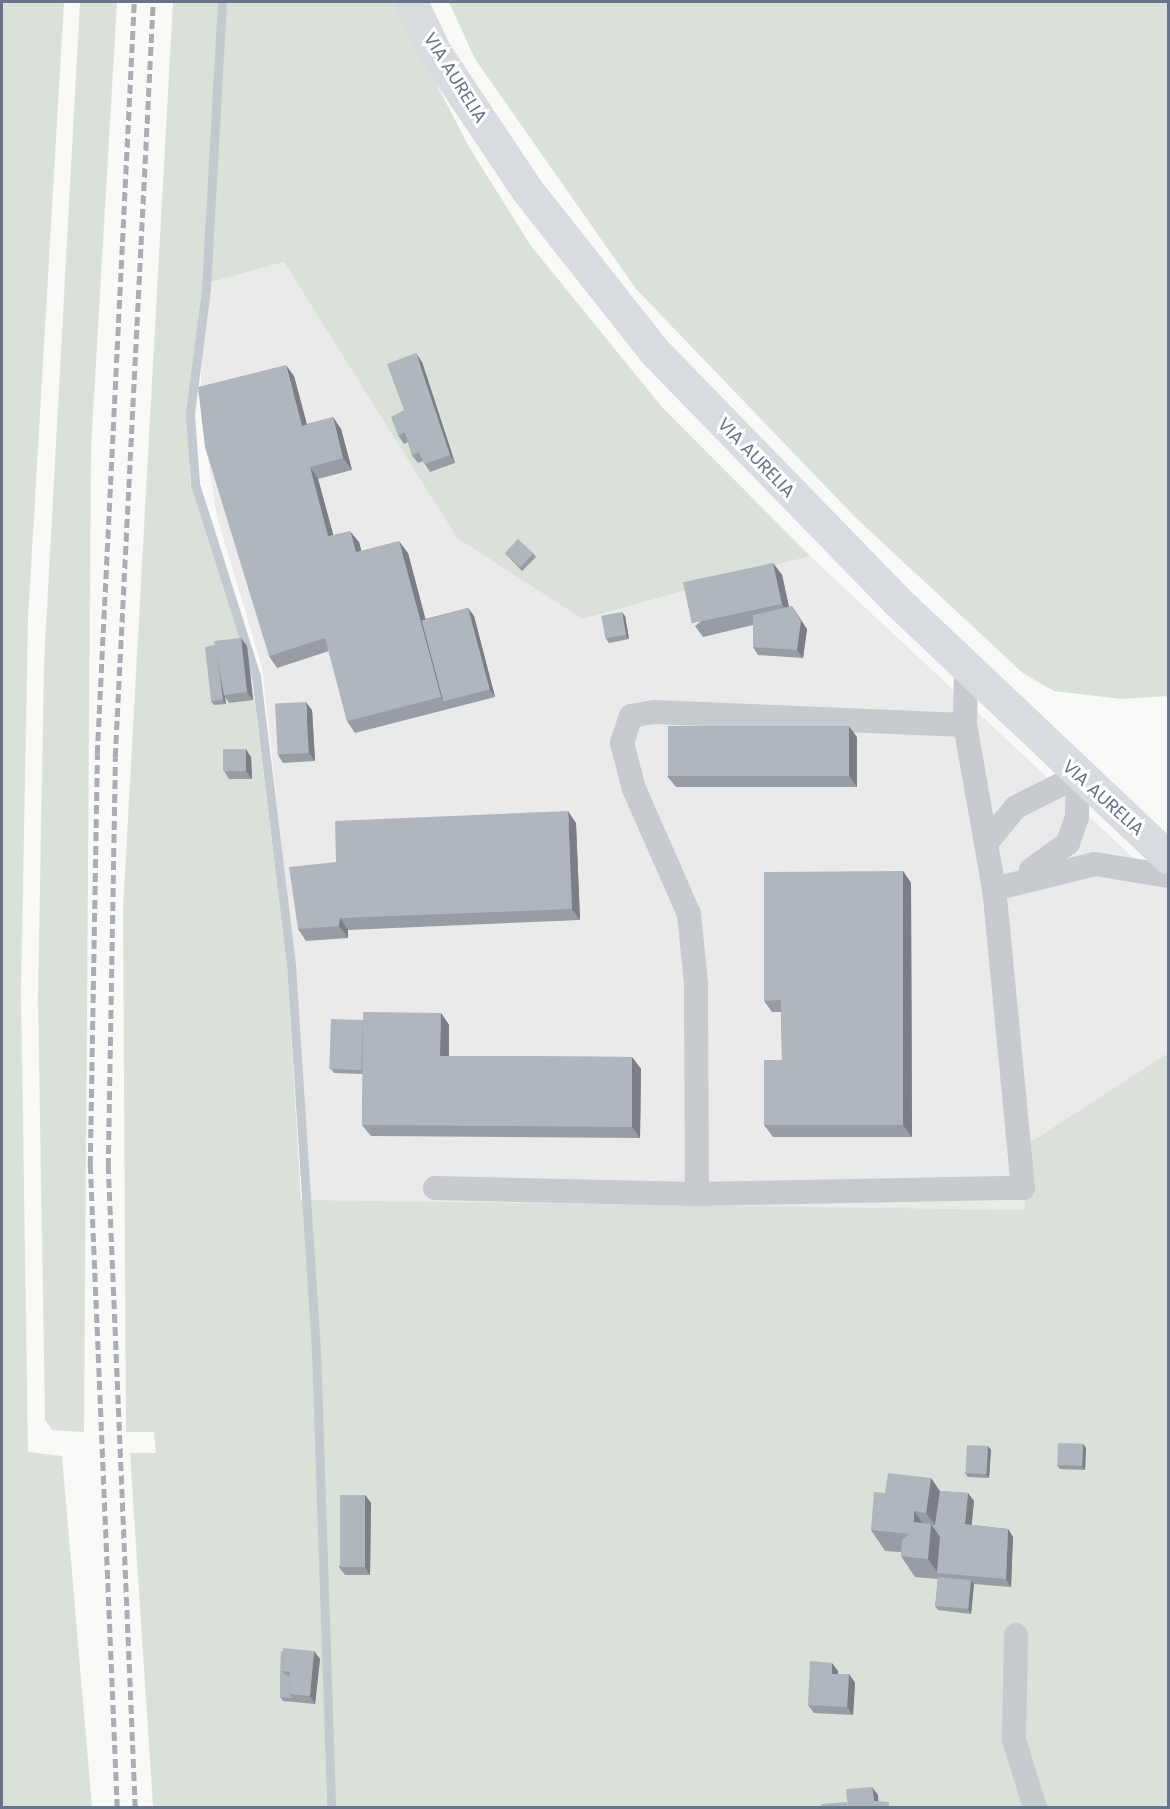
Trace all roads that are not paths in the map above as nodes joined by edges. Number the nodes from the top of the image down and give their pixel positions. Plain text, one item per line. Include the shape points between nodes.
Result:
1 (411, 2) edge
2 (966, 667) junction
3 (965, 725) junction
4 (1078, 776) junction
5 (987, 842) junction
6 (1168, 858) edge
7 (1168, 876) edge
8 (994, 889) junction
9 (435, 1188) dead end
10 (697, 1194) junction
11 (1016, 1635) dead end
12 (1035, 1808) edge

1 - 2 main road, VIA AURELIA via 435,52 527,190 655,352
2 - 3 street
2 - 4 main road, VIA AURELIA
3 - 5 street
3 - 10 street via 654,712 631,716 622,743 634,789 689,914 696,983
4 - 5 street via 1016,807
4 - 6 main road, VIA AURELIA
4 - 8 street via 1077,817 1068,843 1053,859
5 - 8 street
7 - 8 street via 1095,864
8 - 10 street via 1023,1188
9 - 10 street
11 - 12 street via 1014,1740

